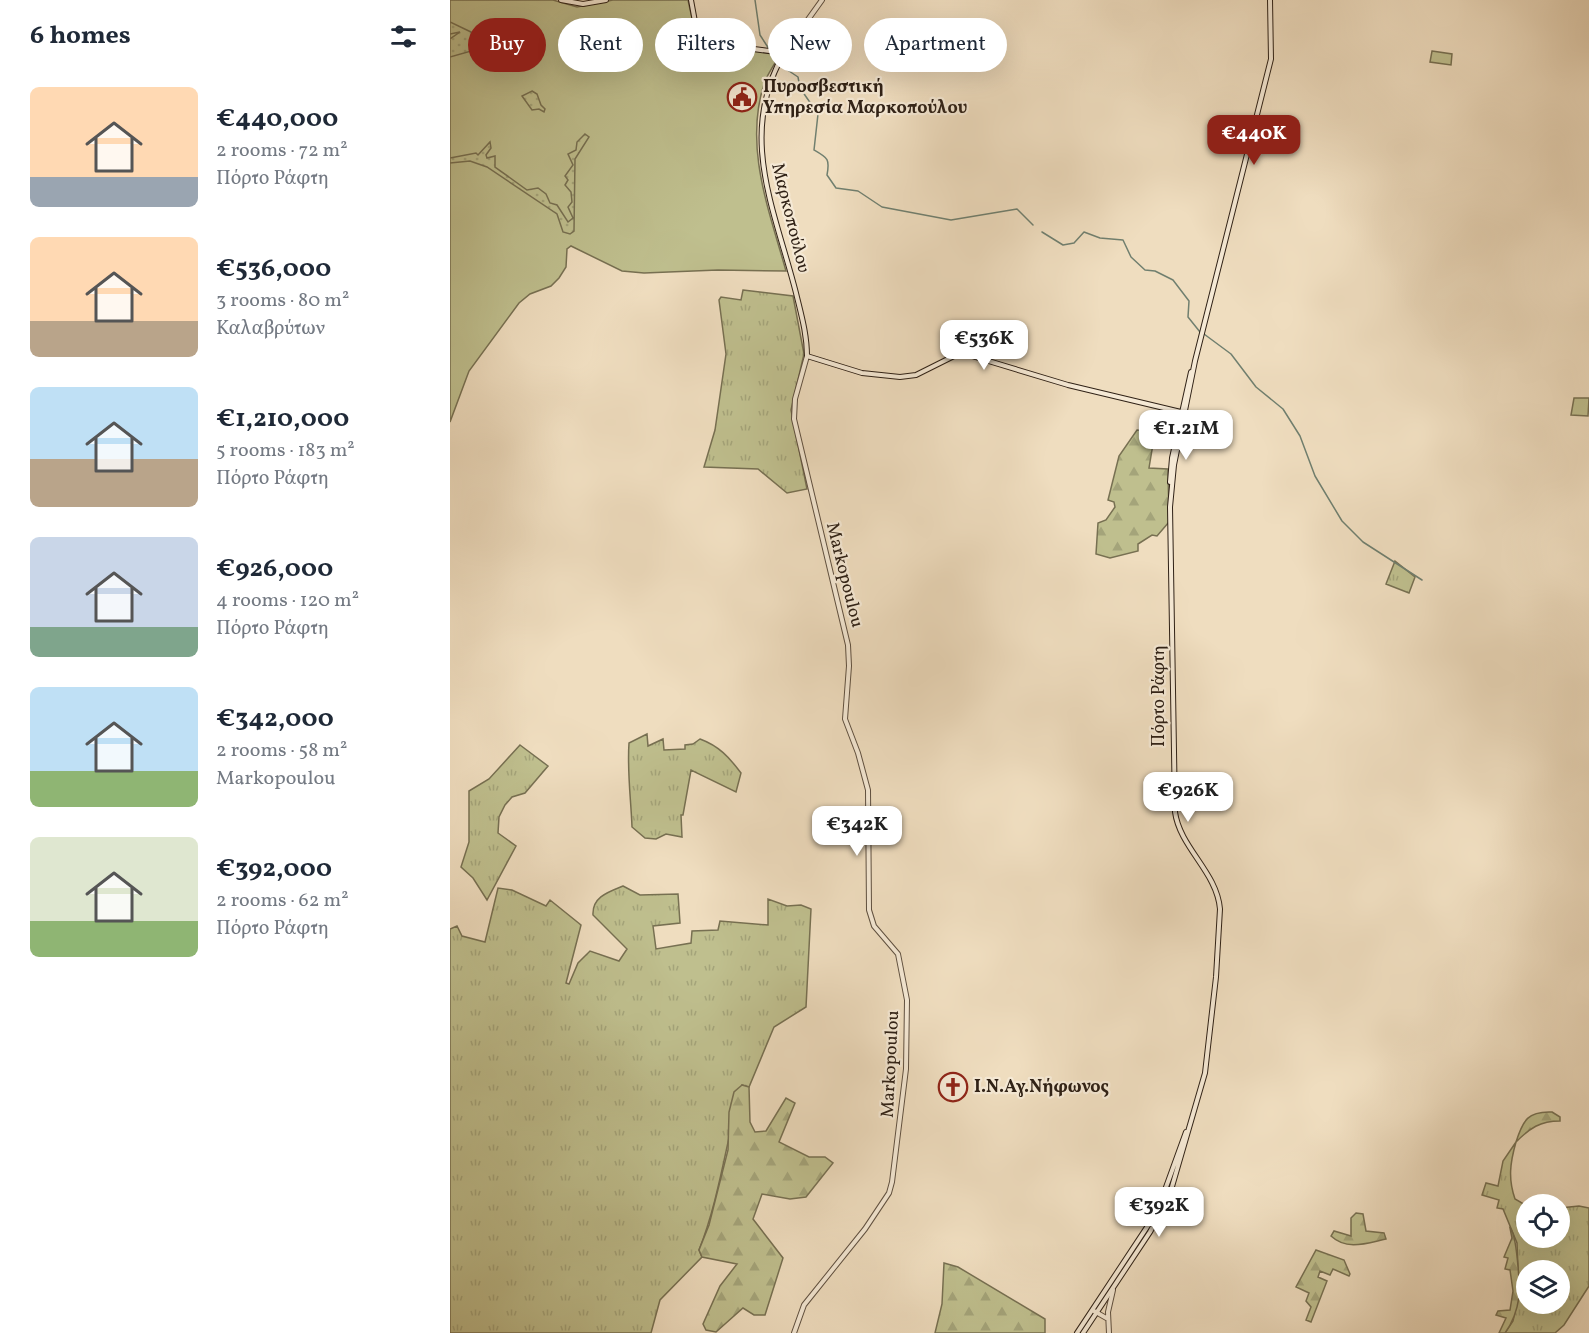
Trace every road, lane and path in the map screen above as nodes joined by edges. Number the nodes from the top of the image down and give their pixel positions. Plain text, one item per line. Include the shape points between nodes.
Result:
1 (561, 0) edge
2 (606, 0) edge
3 (691, 0) edge
4 (822, 0) edge
5 (1270, 0) edge
6 (809, 18) edge
7 (768, 51) edge
8 (774, 72) edge
9 (807, 356) junction
10 (1183, 414) junction
11 (1190, 1123) junction
12 (1114, 1286) junction
13 (1094, 1311) junction
14 (1109, 1320) junction
15 (794, 1333) edge
16 (1077, 1333) edge
17 (1083, 1333) edge
18 (1109, 1333) edge

1 - 2 main road via 582,4
3 - 7 main road via 696,27 708,43
4 - 6 main road, Μαρκοπούλου
5 - 10 main road, Πόρτο Ράφτη via 1271,59
8 - 9 main road, Μαρκοπούλου via 762,111 763,176 804,324
9 - 10 main road via 862,373 900,377 916,375 954,356 972,356
9 - 15 main road, Markopoulou via 795,399 794,419 848,645 844,719 868,790 869,910 874,926 898,954 908,1010 902,1116 889,1193 805,1302
10 - 11 main road, Πόρτο Ράφτη via 1170,469 1174,812 1179,829 1216,893 1220,911 1207,1060
11 - 12 main road, Πόρτο Ράφτη via 1166,1206
11 - 13 main road, Πόρτο Ράφτη via 1157,1212
12 - 13 main road, Πόρτο Ράφτη
12 - 14 main road
13 - 14 main road
13 - 16 main road, Πόρτο Ράφτη
13 - 17 main road, Πόρτο Ράφτη
14 - 18 main road

